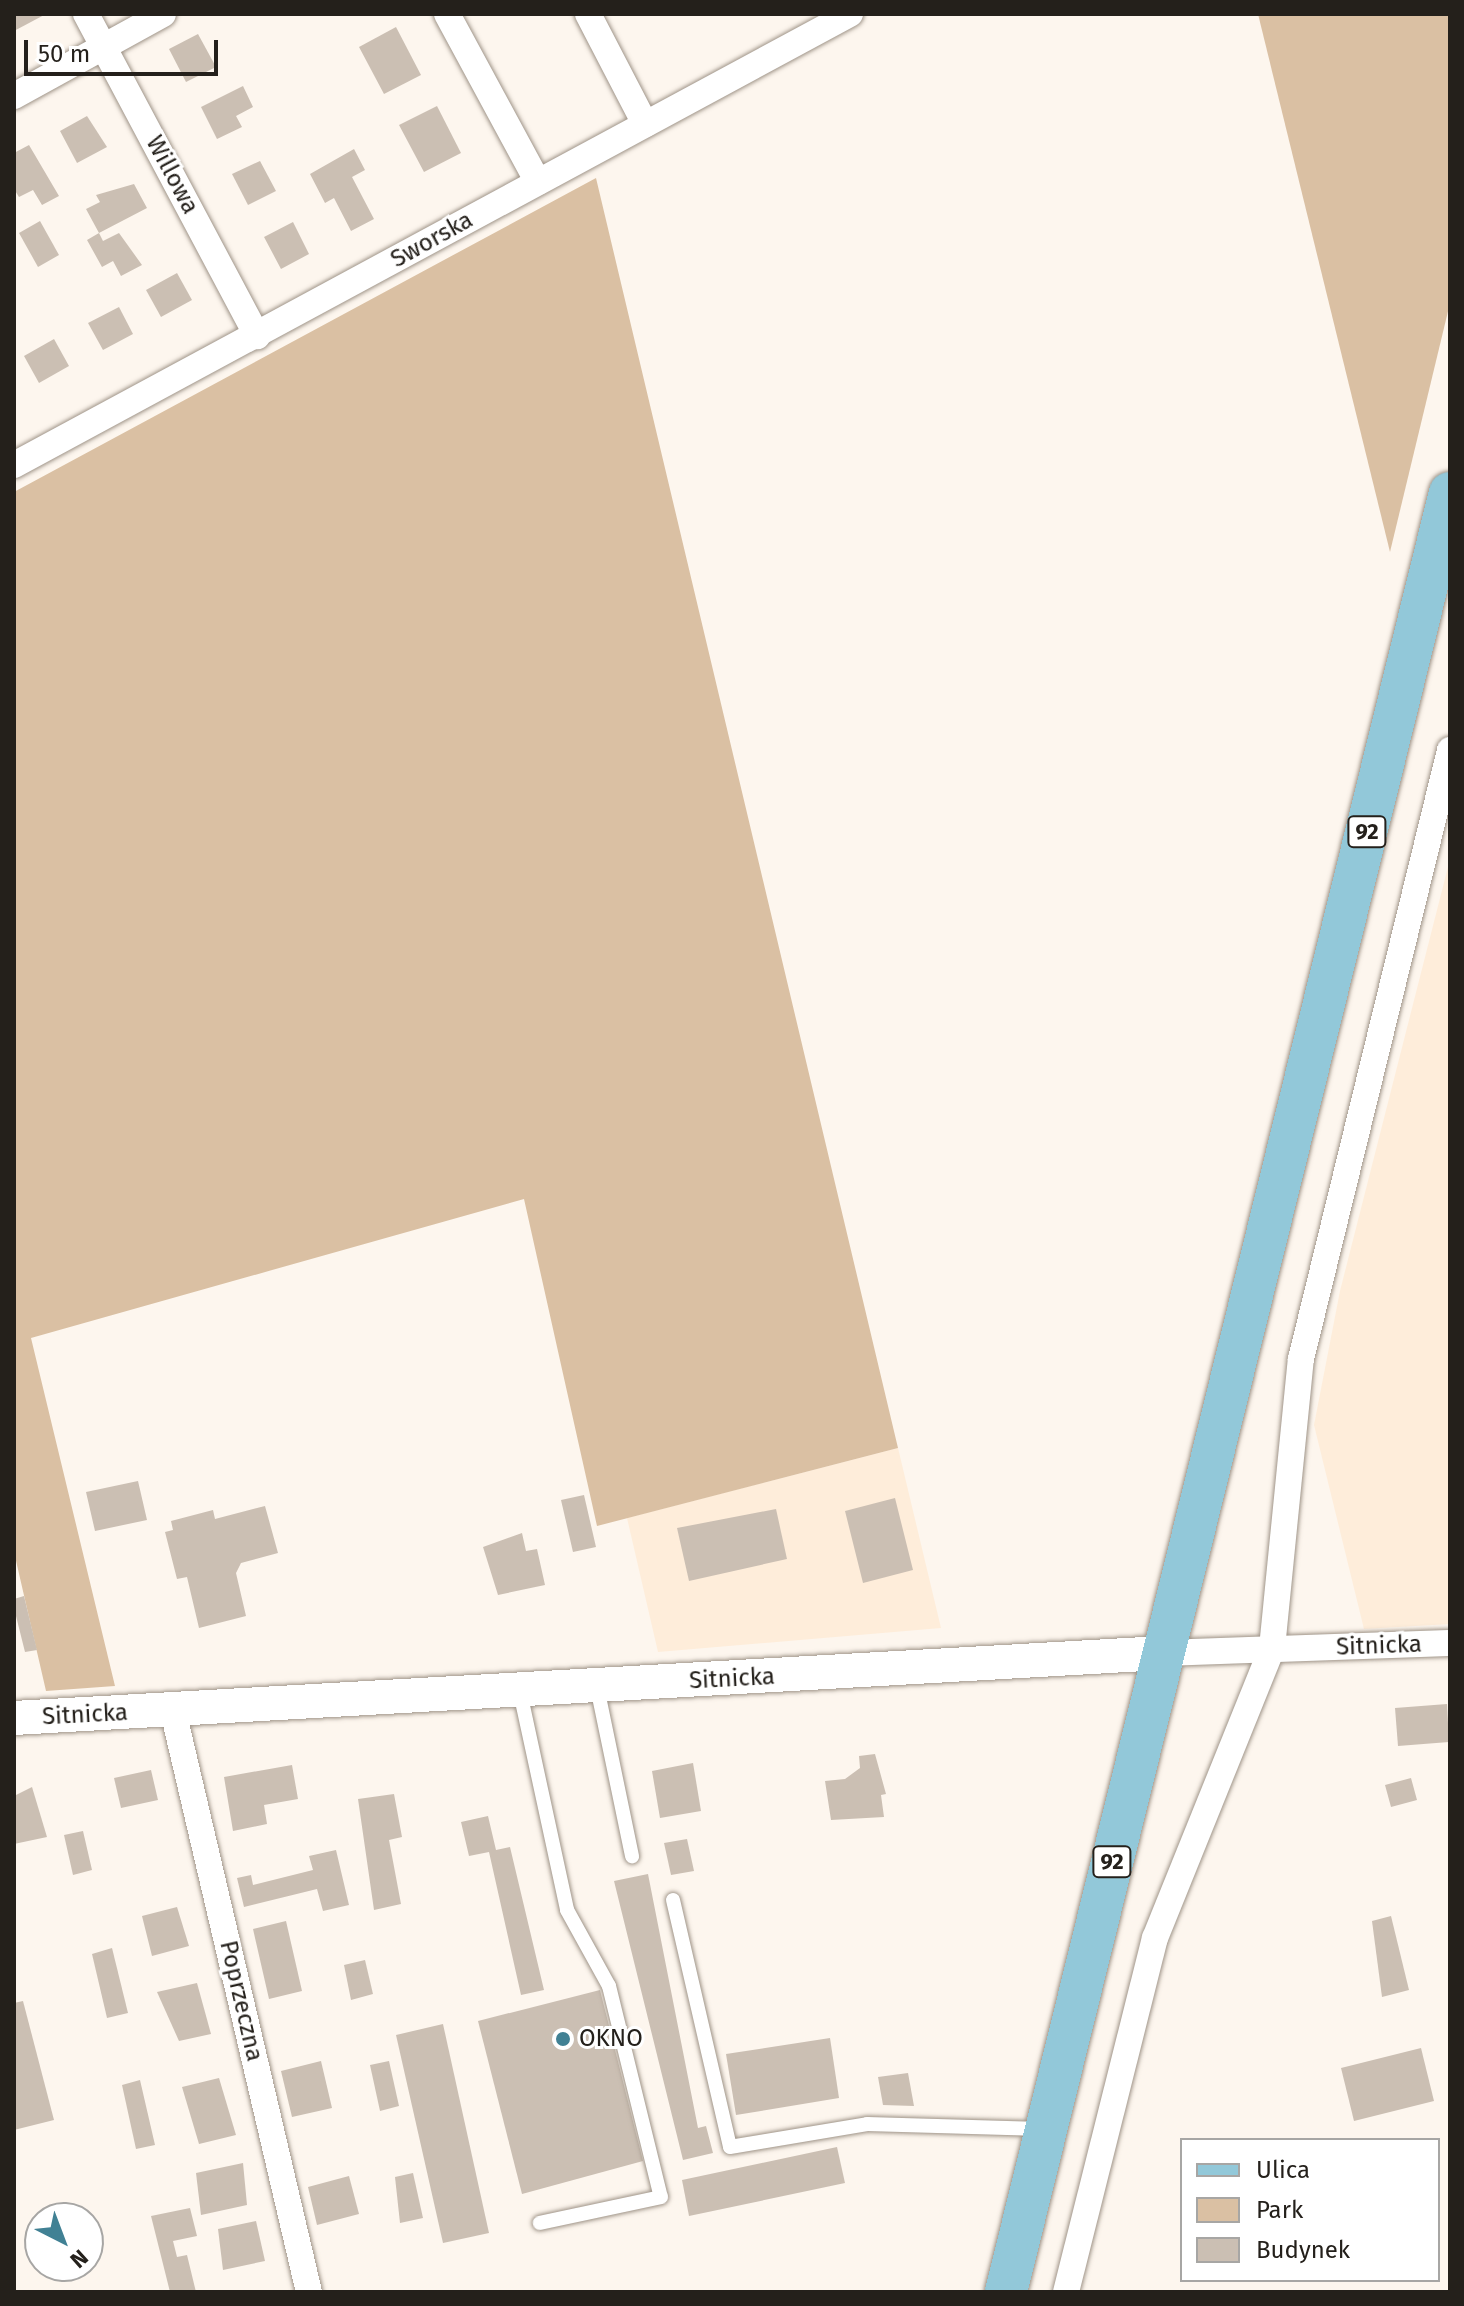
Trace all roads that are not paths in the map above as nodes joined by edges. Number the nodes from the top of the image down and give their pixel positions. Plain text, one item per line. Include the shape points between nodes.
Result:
1 (86, 14) edge
2 (163, 14) edge
3 (447, 14) edge
4 (588, 14) edge
5 (850, 14) edge
6 (103, 46) junction
7 (14, 96) edge
8 (645, 124) junction
9 (538, 182) junction
10 (257, 336) junction
11 (14, 465) edge
12 (1450, 493) edge
13 (1450, 750) edge
14 (1450, 1643) edge
15 (1272, 1648) junction
16 (1162, 1653) junction
17 (597, 1687) junction
18 (520, 1692) junction
19 (173, 1711) junction
20 (14, 1718) edge
21 (632, 1856) dead end
22 (673, 1900) dead end
23 (1047, 2129) junction
24 (540, 2223) dead end
25 (309, 2292) edge
26 (1006, 2292) edge
27 (1066, 2292) edge

1 - 6 street, Willowa
2 - 6 street
3 - 9 street
4 - 8 street
5 - 8 street, Sworska
6 - 7 street
6 - 10 street, Willowa
8 - 9 street, Sworska
9 - 10 street, Sworska
10 - 11 street, Sworska
12 - 16 main road, 92
13 - 15 street via 1301,1359
14 - 15 street, Sitnicka
15 - 16 street, Sitnicka
15 - 27 street via 1155,1938
16 - 17 street, Sitnicka
16 - 23 main road, 92
17 - 18 street, Sitnicka
17 - 21 lane
18 - 19 street, Sitnicka
18 - 24 lane via 567,1910 609,1986 661,2197
19 - 20 street, Sitnicka
19 - 25 street, Poprzeczna
22 - 23 lane via 730,2147 867,2124
23 - 26 main road, 92

